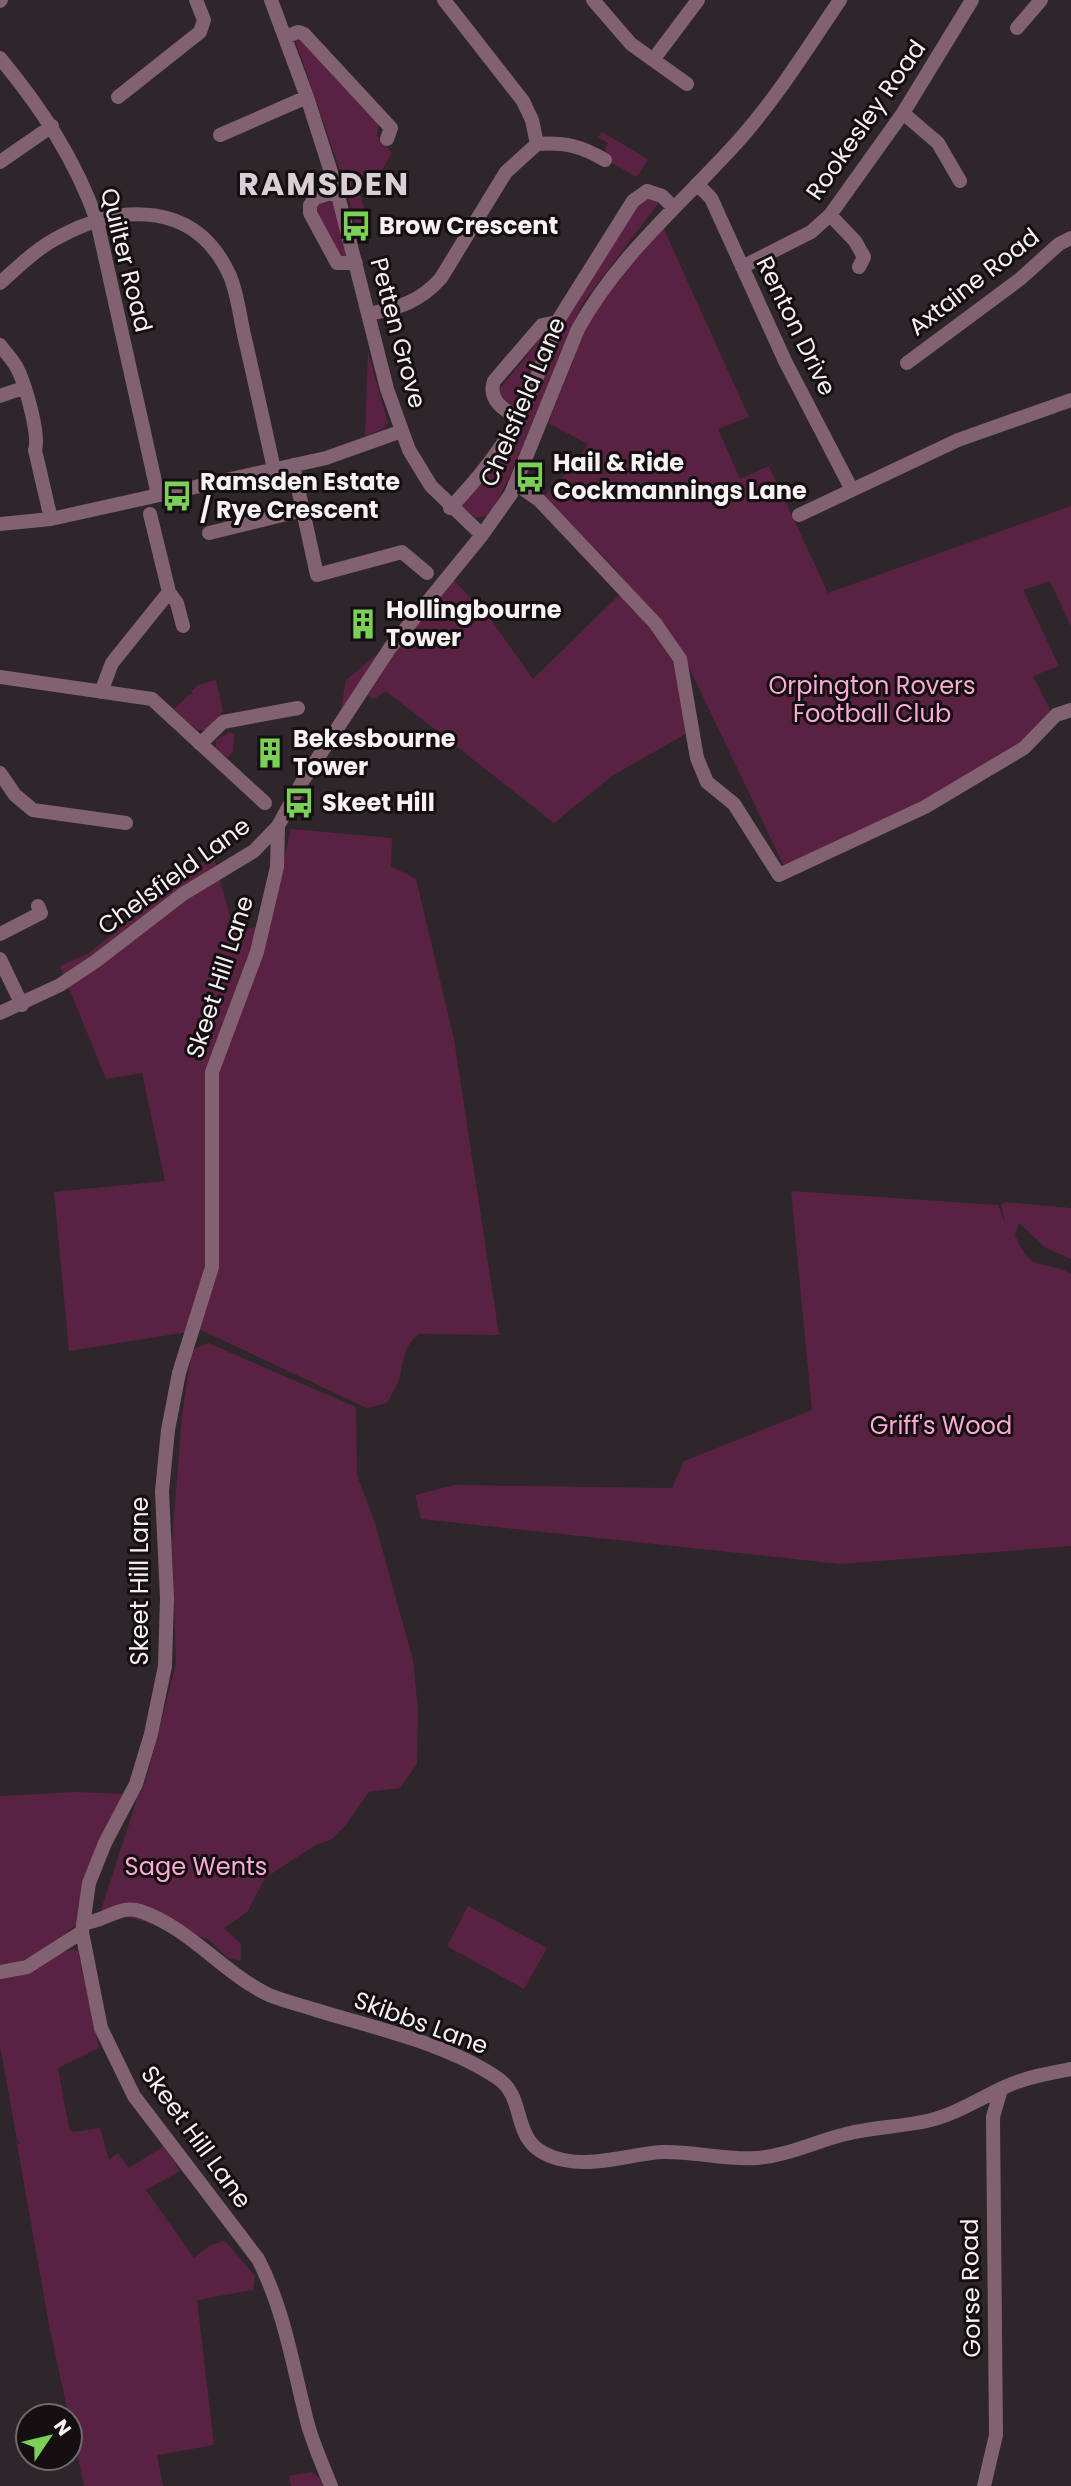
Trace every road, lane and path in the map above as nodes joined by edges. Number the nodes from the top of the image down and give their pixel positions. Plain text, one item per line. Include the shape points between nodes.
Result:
1 (196, 0) edge
2 (271, 0) edge
3 (444, 0) edge
4 (593, 0) edge
5 (698, 0) edge
6 (840, 0) edge
7 (972, 0) edge
8 (1041, 0) edge
9 (1017, 28) dead end
10 (285, 37) junction
11 (0, 58) edge
12 (653, 60) junction
13 (687, 84) dead end
14 (118, 97) dead end
15 (307, 97) junction
16 (903, 113) junction
17 (52, 125) junction
18 (220, 135) dead end
19 (387, 139) dead end
20 (537, 144) junction
21 (605, 160) dead end
22 (0, 162) edge
23 (960, 181) dead end
24 (697, 184) junction
25 (337, 191) junction
26 (673, 207) junction
27 (830, 215) junction
28 (97, 222) junction
29 (1071, 238) edge
30 (865, 260) dead end
31 (356, 263) junction
32 (742, 267) junction
33 (0, 283) edge
34 (369, 314) junction
35 (557, 322) junction
36 (0, 345) edge
37 (907, 363) dead end
38 (23, 388) junction
39 (0, 396) edge
40 (1071, 400) edge
41 (520, 419) junction
42 (402, 430) junction
43 (293, 465) junction
44 (274, 469) junction
45 (516, 484) junction
46 (852, 490) junction
47 (158, 495) junction
48 (450, 508) junction
49 (303, 510) junction
50 (150, 514) dead end
51 (799, 515) dead end
52 (51, 519) junction
53 (3, 528) edge
54 (209, 533) dead end
55 (482, 535) junction
56 (427, 573) dead end
57 (170, 592) junction
58 (183, 625) dead end
59 (0, 677) edge
60 (101, 692) junction
61 (298, 708) dead end
62 (1071, 710) edge
63 (200, 744) junction
64 (0, 773) edge
65 (264, 803) dead end
66 (126, 823) dead end
67 (278, 826) junction
68 (254, 851) junction
69 (277, 867) junction
70 (38, 906) dead end
71 (0, 934) edge
72 (0, 958) edge
73 (22, 1005) junction
74 (0, 1013) edge
75 (82, 1927) junction
76 (0, 1972) edge
77 (1071, 2069) edge
78 (1001, 2090) junction
79 (972, 2106) junction
80 (993, 2112) junction
81 (331, 2486) edge
82 (984, 2486) edge

1 - 14 street via 204,20 200,32
2 - 10 street, Petten Grove
3 - 20 street via 523,101
4 - 12 street via 631,44
5 - 12 street
6 - 24 street, Chelsfield Lane via 802,60 748,130
7 - 16 street, Rookesley Road
8 - 9 street
10 - 15 street, Petten Grove
10 - 19 street via 304,34 391,128
11 - 17 street, Quilter Road
12 - 13 street
15 - 18 street
15 - 25 street, Petten Grove
16 - 23 street via 938,143
16 - 27 street, Rookesley Road
17 - 22 street
17 - 28 street, Quilter Road
20 - 21 street via 565,142
20 - 34 street via 506,172 428,292 402,307
24 - 26 street, Chelsfield Lane
24 - 32 street, Renton Drive via 711,198
25 - 31 street, Petten Grove
25 - 31 street via 314,198 310,213 337,264
26 - 35 street, Chelsfield Lane via 662,196 647,191 633,201
26 - 45 street, Chelsfield Lane via 615,271 587,312
27 - 30 street via 848,232
27 - 32 street, Rookesley Road via 811,232
28 - 33 street via 58,237
28 - 44 street via 135,212 164,216 192,227 215,248 231,279
28 - 47 street, Quilter Road
29 - 37 street, Axtaine Road
31 - 34 street, Petten Grove
32 - 46 street, Renton Drive
34 - 42 street, Petten Grove
35 - 41 street, Chelsfield Lane
35 - 41 street, Chelsfield Lane via 542,325 494,381 491,390 496,402
36 - 38 street via 17,368
38 - 39 street
38 - 52 street via 38,440 35,450
40 - 46 street via 958,440
41 - 48 street, Chelsfield Lane via 485,471
42 - 43 street via 349,452
42 - 48 street, Petten Grove via 420,471
43 - 44 street
43 - 49 street
44 - 47 street
45 - 55 street, Chelsfield Lane
45 - 62 street via 540,499 655,623 680,659 697,758 707,782 734,804 779,875 925,807 1024,748 1056,715
46 - 51 street
47 - 52 street
48 - 55 street, Petten Grove
49 - 54 street
49 - 56 street via 317,575 402,552
50 - 57 street
52 - 53 street
55 - 67 street, Chelsfield Lane via 390,648
57 - 58 street
57 - 60 street via 112,663
59 - 60 street
60 - 63 street via 152,699
61 - 63 street via 223,722
63 - 65 street
64 - 66 street via 33,810
67 - 68 street, Chelsfield Lane
67 - 69 street, Skeet Hill Lane
68 - 69 street
68 - 73 street, Chelsfield Lane via 183,894 96,961
69 - 75 street, Skeet Hill Lane via 257,952 212,1072 212,1266 179,1373 168,1430 162,1491 167,1642 161,1690 136,1784 89,1883
70 - 71 street via 41,913
72 - 73 street
73 - 74 street, Chelsfield Lane
75 - 76 street, Skibbs Lane via 27,1966
75 - 79 street, Skibbs Lane via 116,1912 137,1910 201,1946 266,1993 393,2033 480,2067 511,2092 530,2143 566,2161 667,2152 772,2156 845,2134 927,2121
75 - 81 street, Skeet Hill Lane via 101,2028 134,2096 258,2259 272,2286 308,2426
77 - 78 street, Skibbs Lane
78 - 79 street, Skibbs Lane
78 - 80 street, Gorse Road
79 - 80 street
80 - 82 street, Gorse Road via 996,2435

